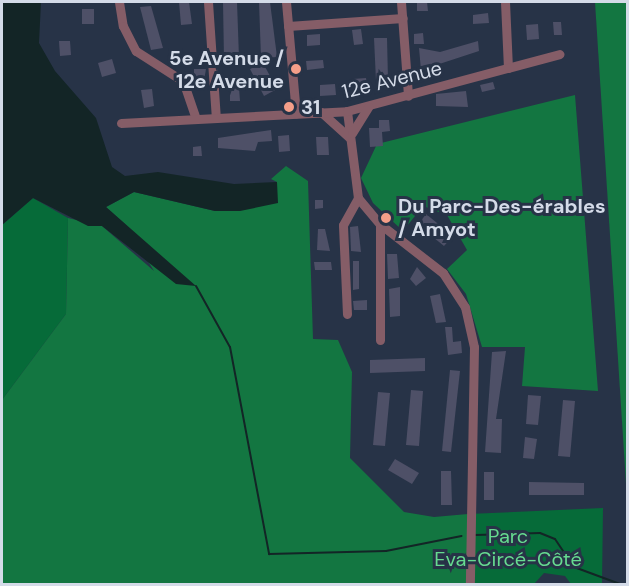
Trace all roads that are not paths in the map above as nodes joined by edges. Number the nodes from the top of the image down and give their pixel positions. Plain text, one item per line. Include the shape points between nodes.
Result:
1 (119, 2) edge
2 (208, 2) edge
3 (286, 2) edge
4 (401, 2) edge
5 (505, 2) edge
6 (403, 18) junction
7 (288, 26) junction
8 (560, 54) dead end
9 (508, 68) junction
10 (408, 96) junction
11 (368, 107) junction
12 (347, 111) junction
13 (321, 112) junction
14 (296, 114) junction
15 (216, 118) junction
16 (196, 119) junction
17 (121, 123) dead end
18 (350, 138) junction
19 (358, 198) junction
20 (380, 224) junction
21 (347, 314) dead end
22 (380, 340) dead end
23 (470, 585) edge

1 - 16 street via 123,26 136,51 183,81
2 - 15 street
3 - 7 street
4 - 6 street
5 - 9 street
6 - 7 street
6 - 10 street
7 - 14 street
8 - 9 street, 12e Avenue
9 - 10 street, 12e Avenue
10 - 11 street, 12e Avenue
11 - 12 street, 12e Avenue
11 - 18 street
12 - 13 street, 12e Avenue
12 - 18 street
13 - 14 street, 12e Avenue
13 - 18 street
14 - 15 street, 12e Avenue
15 - 16 street, 12e Avenue
16 - 17 street, 12e Avenue
18 - 19 street
19 - 20 street
19 - 21 street via 343,225
20 - 22 street
20 - 23 street via 443,273 465,307 474,347

